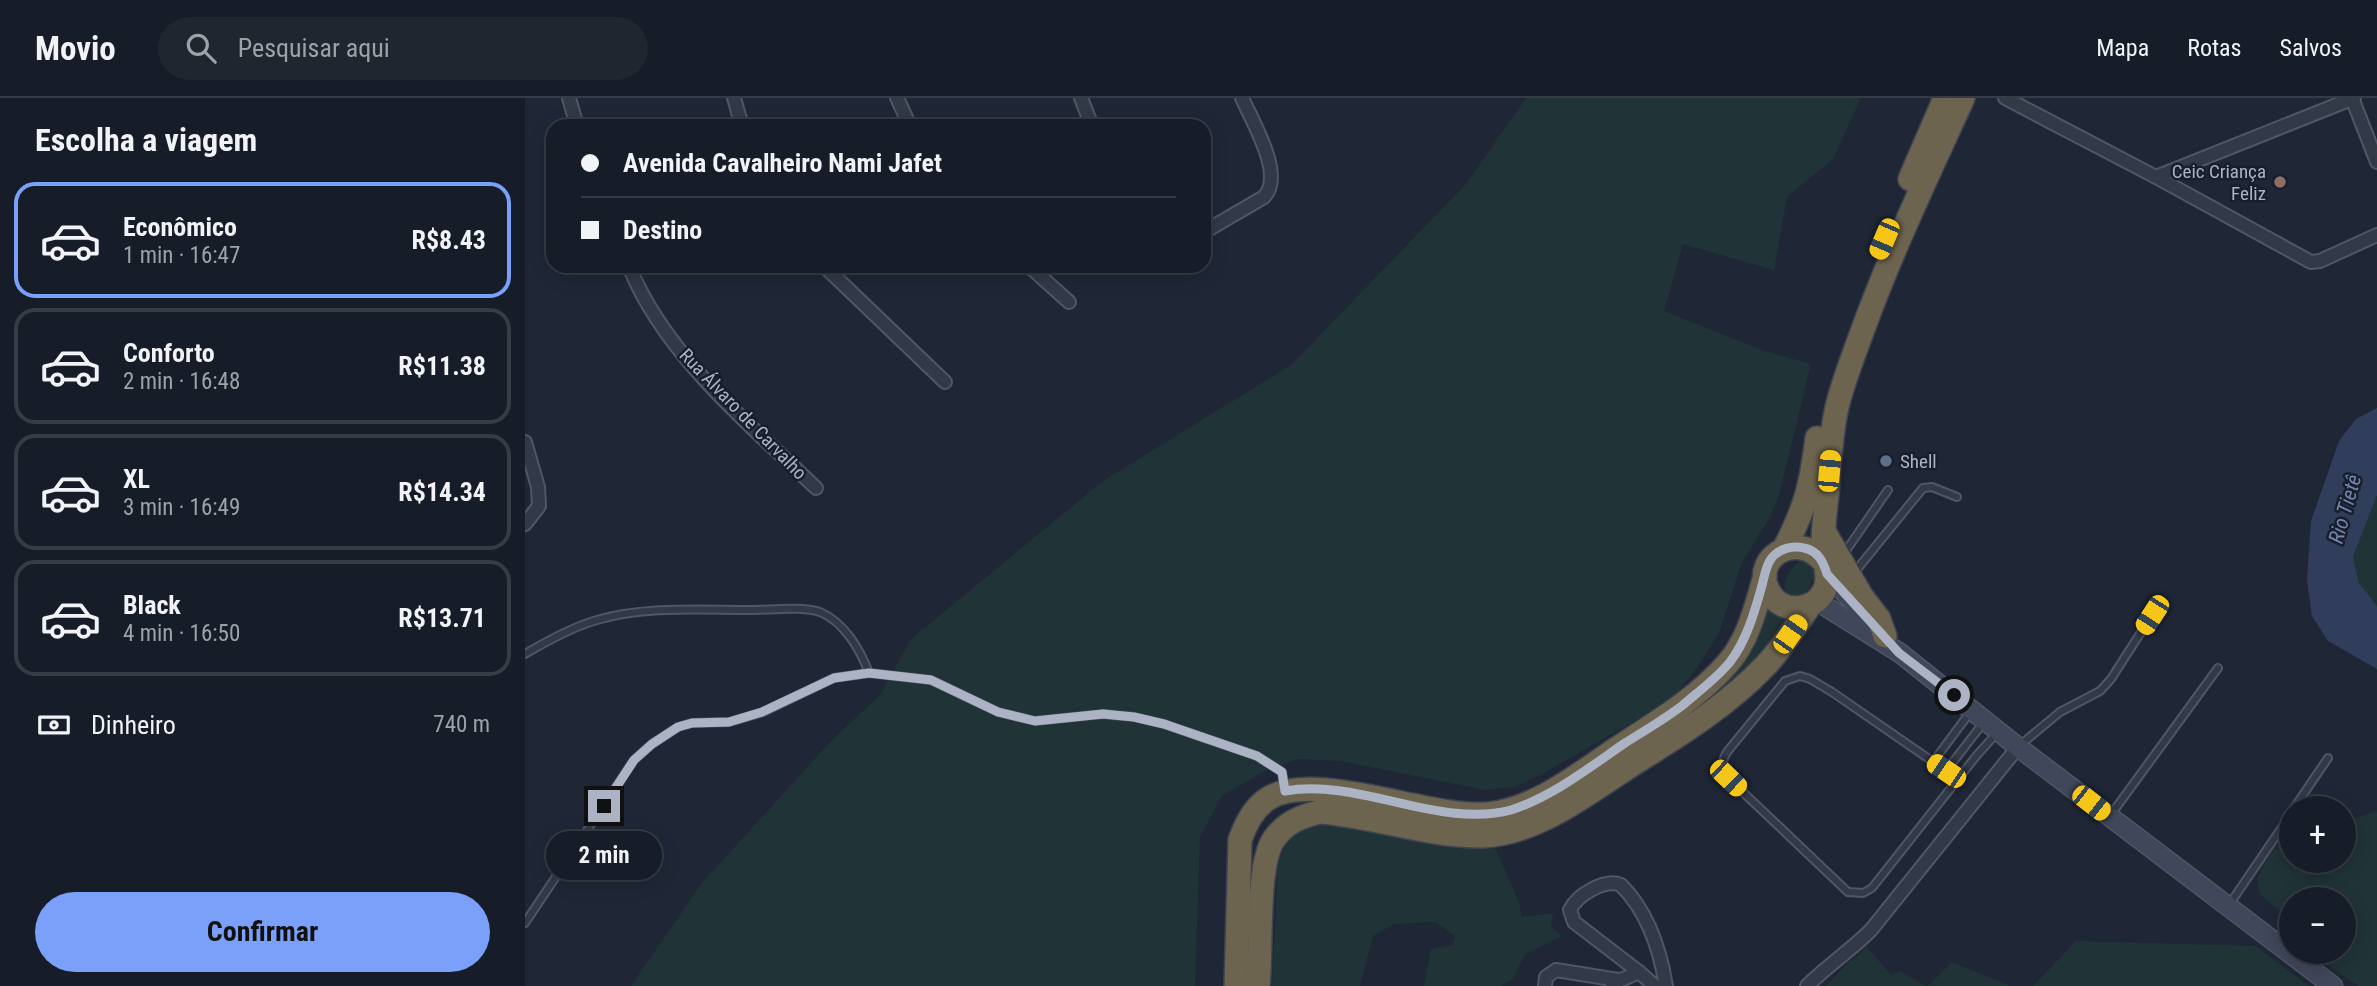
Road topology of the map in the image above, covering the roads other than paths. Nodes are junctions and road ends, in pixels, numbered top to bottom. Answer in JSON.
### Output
{"nodes":[{"id":1,"x":569,"y":98,"type":"edge"},
{"id":2,"x":734,"y":98,"type":"edge"},
{"id":3,"x":897,"y":98,"type":"edge"},
{"id":4,"x":1081,"y":98,"type":"edge"},
{"id":5,"x":1242,"y":98,"type":"edge"},
{"id":6,"x":1945,"y":98,"type":"edge"},
{"id":7,"x":1963,"y":98,"type":"edge"},
{"id":8,"x":2005,"y":98,"type":"edge"},
{"id":9,"x":2353,"y":98,"type":"edge"},
{"id":10,"x":575,"y":119,"type":"edge"},
{"id":11,"x":740,"y":119,"type":"edge"},
{"id":12,"x":907,"y":119,"type":"edge"},
{"id":13,"x":1089,"y":119,"type":"edge"},
{"id":14,"x":2377,"y":162,"type":"edge"},
{"id":15,"x":2156,"y":177,"type":"junction"},
{"id":16,"x":1211,"y":228,"type":"edge"},
{"id":17,"x":2377,"y":235,"type":"edge"},
{"id":18,"x":632,"y":273,"type":"edge"},
{"id":19,"x":831,"y":273,"type":"edge"},
{"id":20,"x":1037,"y":273,"type":"edge"},
{"id":21,"x":1069,"y":302,"type":"dead end"},
{"id":22,"x":945,"y":382,"type":"dead end"},
{"id":23,"x":525,"y":442,"type":"edge"},
{"id":24,"x":816,"y":488,"type":"dead end"},
{"id":25,"x":1888,"y":490,"type":"dead end"},
{"id":26,"x":1957,"y":497,"type":"dead end"},
{"id":27,"x":525,"y":524,"type":"edge"},
{"id":28,"x":1784,"y":549,"type":"junction"},
{"id":29,"x":1835,"y":568,"type":"junction"},
{"id":30,"x":1765,"y":576,"type":"junction"},
{"id":31,"x":1813,"y":603,"type":"junction"},
{"id":32,"x":2152,"y":615,"type":"dead end"},
{"id":33,"x":1892,"y":644,"type":"junction"},
{"id":34,"x":525,"y":654,"type":"edge"},
{"id":35,"x":2218,"y":668,"type":"dead end"},
{"id":36,"x":869,"y":673,"type":"junction"},
{"id":37,"x":1985,"y":721,"type":"junction"},
{"id":38,"x":2018,"y":747,"type":"junction"},
{"id":39,"x":2328,"y":758,"type":"dead end"},
{"id":40,"x":1933,"y":762,"type":"junction"},
{"id":41,"x":1946,"y":771,"type":"junction"},
{"id":42,"x":1958,"y":779,"type":"junction"},
{"id":43,"x":1285,"y":791,"type":"junction"},
{"id":44,"x":2302,"y":796,"type":"edge"},
{"id":45,"x":2109,"y":817,"type":"junction"},
{"id":46,"x":2279,"y":832,"type":"edge"},
{"id":47,"x":2228,"y":906,"type":"junction"},
{"id":48,"x":525,"y":923,"type":"edge"},
{"id":49,"x":1639,"y":972,"type":"junction"},
{"id":50,"x":1613,"y":983,"type":"edge"},
{"id":51,"x":1236,"y":986,"type":"edge"},
{"id":52,"x":1258,"y":986,"type":"edge"},
{"id":53,"x":1545,"y":986,"type":"edge"},
{"id":54,"x":1655,"y":986,"type":"edge"},
{"id":55,"x":1666,"y":986,"type":"edge"},
{"id":56,"x":1807,"y":986,"type":"edge"},
{"id":57,"x":2333,"y":986,"type":"edge"}],
"edges":[{"from":1,"to":10,"type":"street"},
{"from":2,"to":11,"type":"street"},
{"from":3,"to":12,"type":"street"},
{"from":4,"to":13,"type":"street"},
{"from":5,"to":16,"type":"street"},
{"from":6,"to":28,"type":"highway"},
{"from":7,"to":29,"type":"highway"},
{"from":8,"to":15,"type":"street"},
{"from":9,"to":14,"type":"street"},
{"from":9,"to":15,"type":"street"},
{"from":15,"to":17,"type":"street"},
{"from":18,"to":24,"type":"street","name":"Rua Álvaro de Carvalho"},
{"from":19,"to":22,"type":"street"},
{"from":20,"to":21,"type":"street"},
{"from":23,"to":27,"type":"street"},
{"from":25,"to":29,"type":"lane"},
{"from":26,"to":29,"type":"lane"},
{"from":28,"to":29,"type":"highway"},
{"from":28,"to":30,"type":"highway"},
{"from":29,"to":31,"type":"highway"},
{"from":29,"to":33,"type":"highway"},
{"from":30,"to":31,"type":"highway"},
{"from":30,"to":43,"type":"highway"},
{"from":31,"to":33,"type":"main road"},
{"from":31,"to":52,"type":"highway"},
{"from":32,"to":38,"type":"lane"},
{"from":33,"to":37,"type":"main road"},
{"from":34,"to":36,"type":"lane"},
{"from":35,"to":45,"type":"lane"},
{"from":36,"to":43,"type":"lane"},
{"from":36,"to":48,"type":"lane"},
{"from":37,"to":38,"type":"main road"},
{"from":37,"to":40,"type":"lane"},
{"from":37,"to":41,"type":"lane"},
{"from":37,"to":42,"type":"lane"},
{"from":38,"to":45,"type":"main road"},
{"from":38,"to":56,"type":"street"},
{"from":39,"to":44,"type":"lane"},
{"from":40,"to":41,"type":"lane"},
{"from":40,"to":42,"type":"lane"},
{"from":41,"to":42,"type":"lane"},
{"from":43,"to":51,"type":"highway"},
{"from":45,"to":47,"type":"main road"},
{"from":46,"to":47,"type":"lane"},
{"from":47,"to":57,"type":"main road"},
{"from":49,"to":50,"type":"street"},
{"from":49,"to":54,"type":"street"},
{"from":49,"to":55,"type":"street"},
{"from":50,"to":53,"type":"street"}]}
